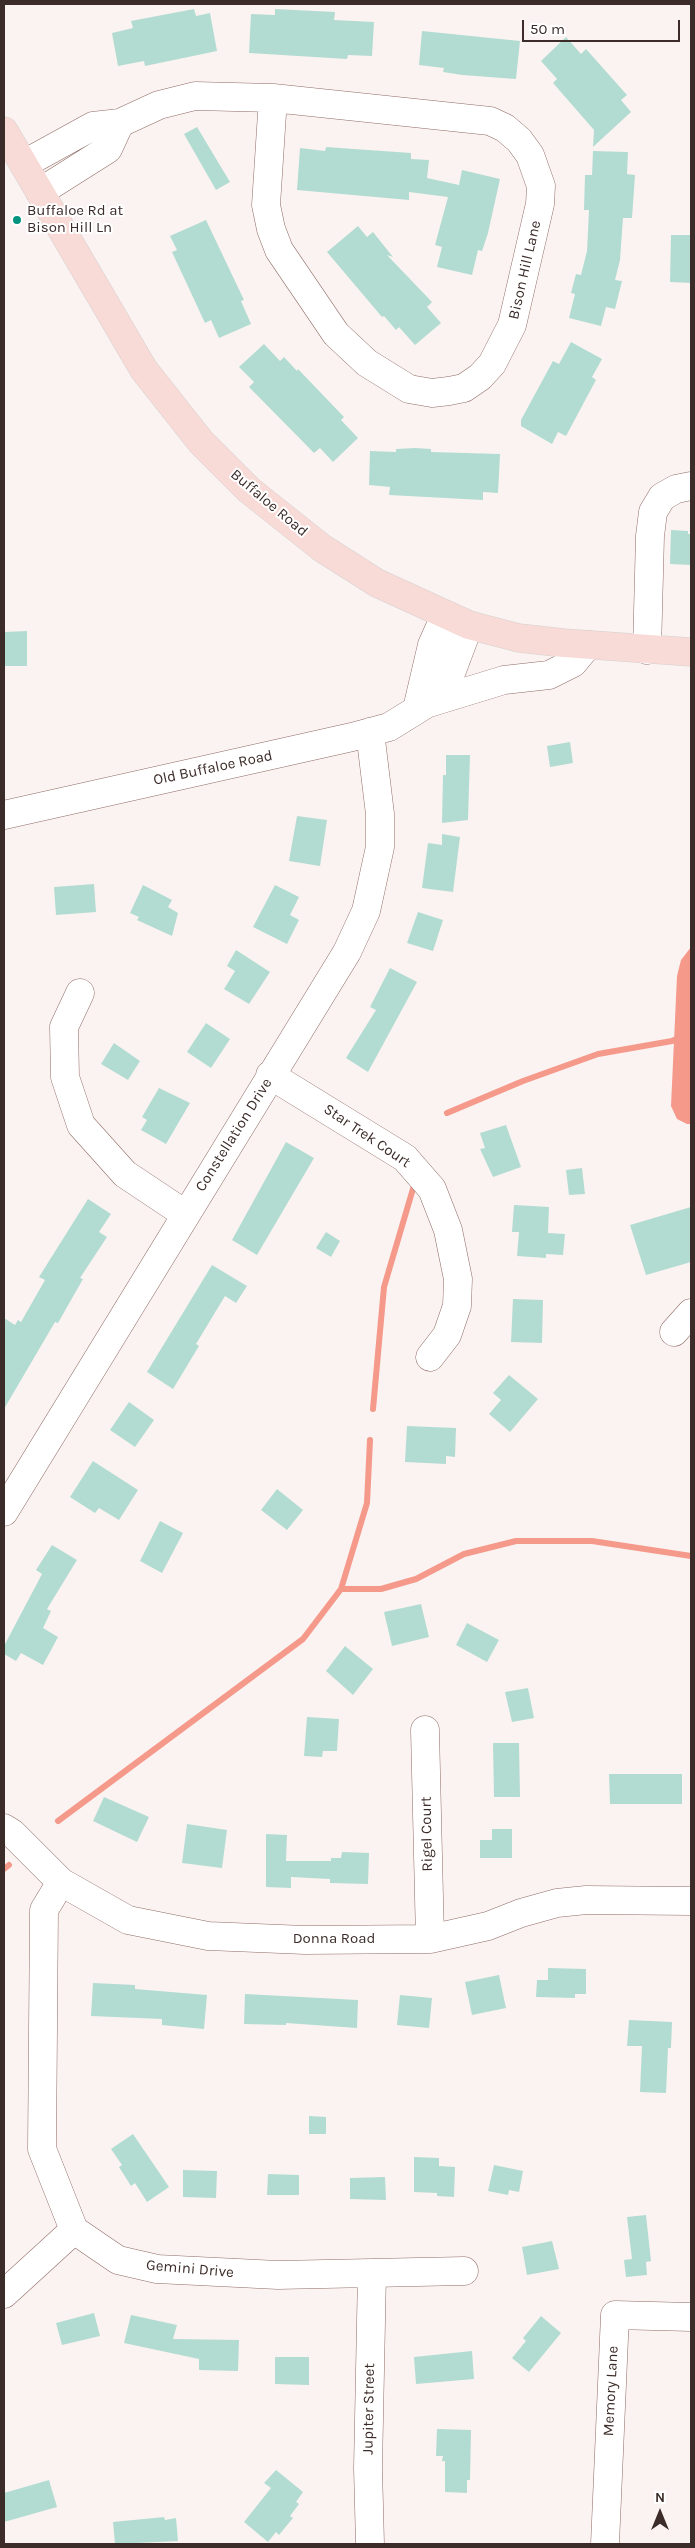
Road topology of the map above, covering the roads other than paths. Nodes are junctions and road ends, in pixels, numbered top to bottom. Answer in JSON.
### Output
{"nodes":[{"id":1,"x":273,"y":98,"type":"junction"},
{"id":2,"x":120,"y":123,"type":"junction"},
{"id":3,"x":4,"y":131,"type":"edge"},
{"id":4,"x":24,"y":164,"type":"junction"},
{"id":5,"x":40,"y":192,"type":"junction"},
{"id":6,"x":691,"y":486,"type":"edge"},
{"id":7,"x":457,"y":620,"type":"junction"},
{"id":8,"x":588,"y":645,"type":"junction"},
{"id":9,"x":647,"y":650,"type":"junction"},
{"id":10,"x":691,"y":652,"type":"edge"},
{"id":11,"x":422,"y":706,"type":"junction"},
{"id":12,"x":370,"y":732,"type":"junction"},
{"id":13,"x":4,"y":815,"type":"edge"},
{"id":14,"x":80,"y":993,"type":"dead end"},
{"id":15,"x":270,"y":1075,"type":"junction"},
{"id":16,"x":185,"y":1214,"type":"junction"},
{"id":17,"x":430,"y":1357,"type":"dead end"},
{"id":18,"x":4,"y":1512,"type":"edge"},
{"id":19,"x":425,"y":1730,"type":"dead end"},
{"id":20,"x":4,"y":1828,"type":"edge"},
{"id":21,"x":61,"y":1882,"type":"junction"},
{"id":22,"x":691,"y":1901,"type":"edge"},
{"id":23,"x":430,"y":1939,"type":"junction"},
{"id":24,"x":74,"y":2230,"type":"junction"},
{"id":25,"x":464,"y":2271,"type":"dead end"},
{"id":26,"x":372,"y":2274,"type":"junction"},
{"id":27,"x":4,"y":2294,"type":"edge"},
{"id":28,"x":691,"y":2317,"type":"edge"},
{"id":29,"x":370,"y":2544,"type":"edge"},
{"id":30,"x":604,"y":2544,"type":"edge"}],
"edges":[{"from":1,"to":1,"type":"street","name":"Bison Hill Lane"},
{"from":1,"to":2,"type":"street","name":"Bison Hill Lane"},
{"from":2,"to":4,"type":"street","name":"Bison Hill Lane"},
{"from":2,"to":5,"type":"street"},
{"from":3,"to":4,"type":"main road","name":"Buffaloe Road"},
{"from":4,"to":5,"type":"main road","name":"Buffaloe Road"},
{"from":5,"to":7,"type":"main road","name":"Buffaloe Road"},
{"from":6,"to":9,"type":"street"},
{"from":7,"to":8,"type":"main road","name":"Buffaloe Road"},
{"from":7,"to":11,"type":"street"},
{"from":8,"to":9,"type":"main road","name":"Buffaloe Road"},
{"from":8,"to":11,"type":"street","name":"Old Buffaloe Road"},
{"from":9,"to":10,"type":"main road","name":"Buffaloe Road"},
{"from":11,"to":12,"type":"street","name":"Old Buffaloe Road"},
{"from":12,"to":13,"type":"street","name":"Old Buffaloe Road"},
{"from":12,"to":15,"type":"street","name":"Constellation Drive"},
{"from":14,"to":16,"type":"street"},
{"from":15,"to":16,"type":"street","name":"Constellation Drive"},
{"from":15,"to":17,"type":"street","name":"Star Trek Court"},
{"from":16,"to":18,"type":"street","name":"Constellation Drive"},
{"from":19,"to":23,"type":"street","name":"Rigel Court"},
{"from":20,"to":21,"type":"street","name":"Donna Road"},
{"from":21,"to":23,"type":"street","name":"Donna Road"},
{"from":21,"to":24,"type":"street"},
{"from":22,"to":23,"type":"street","name":"Donna Road"},
{"from":24,"to":26,"type":"street","name":"Gemini Drive"},
{"from":24,"to":27,"type":"street"},
{"from":25,"to":26,"type":"street","name":"Gemini Drive"},
{"from":26,"to":29,"type":"street","name":"Jupiter Street"},
{"from":28,"to":30,"type":"street","name":"Memory Lane"}]}
